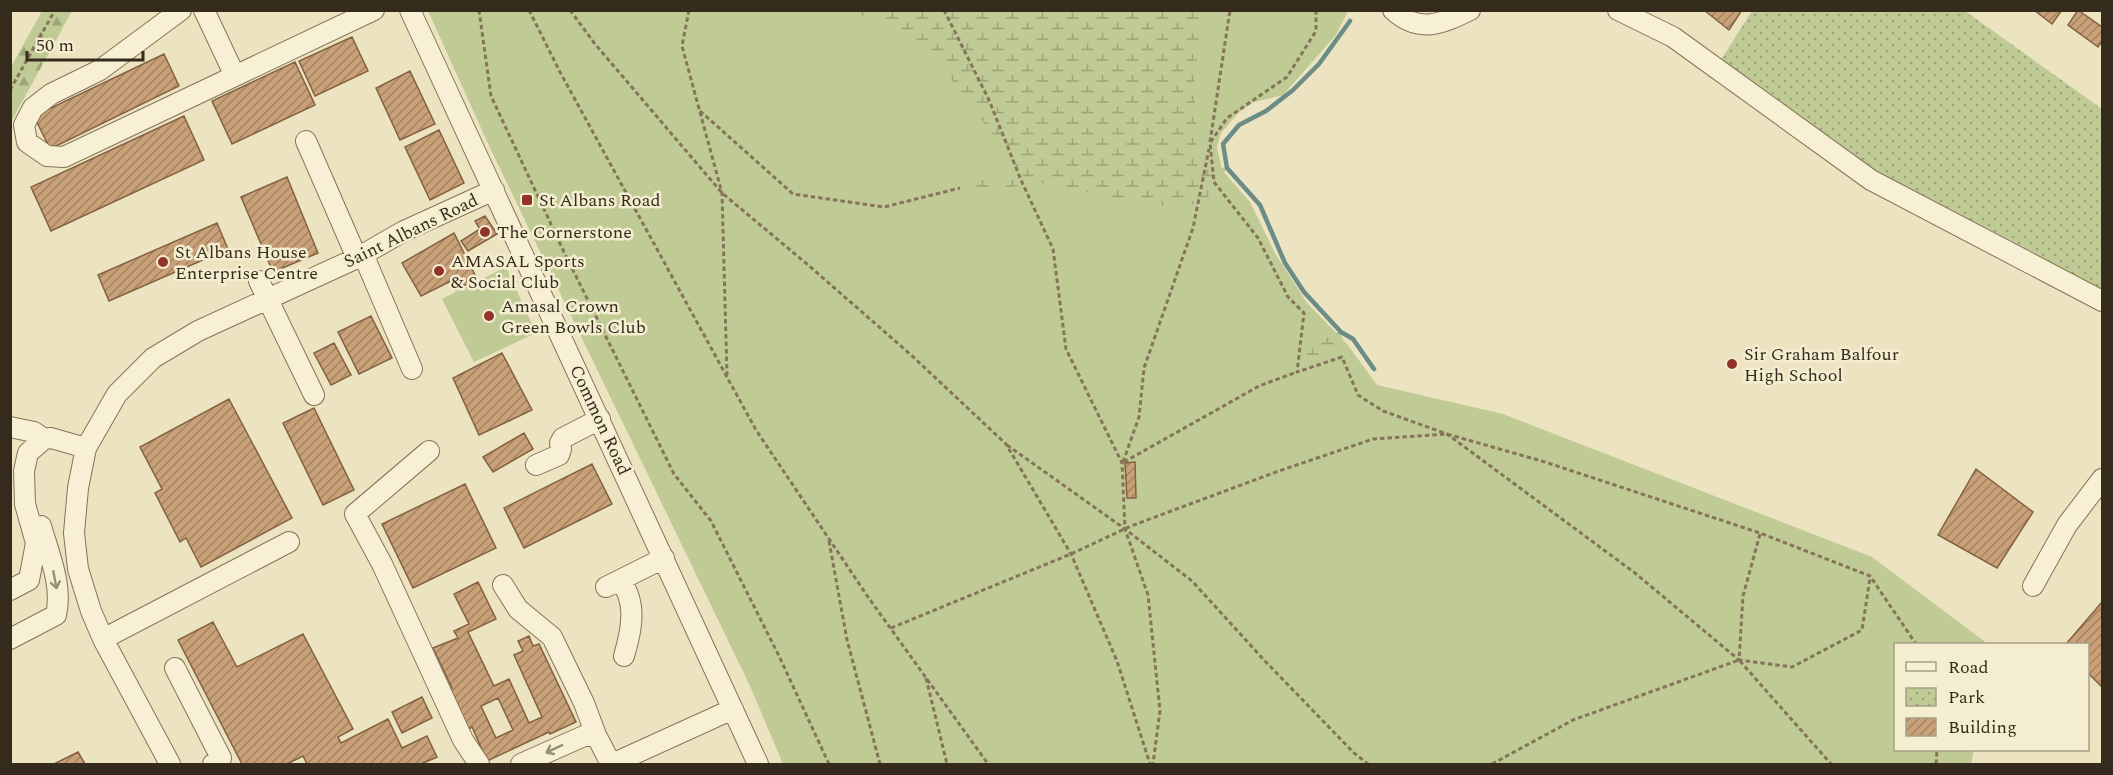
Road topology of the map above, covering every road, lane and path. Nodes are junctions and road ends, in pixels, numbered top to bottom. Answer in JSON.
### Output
{"nodes":[{"id":1,"x":55,"y":10,"type":"edge"},
{"id":2,"x":181,"y":10,"type":"edge"},
{"id":3,"x":204,"y":10,"type":"edge"},
{"id":4,"x":374,"y":10,"type":"edge"},
{"id":5,"x":410,"y":10,"type":"edge"},
{"id":6,"x":479,"y":10,"type":"edge"},
{"id":7,"x":529,"y":10,"type":"edge"},
{"id":8,"x":570,"y":10,"type":"edge"},
{"id":9,"x":689,"y":10,"type":"edge"},
{"id":10,"x":944,"y":10,"type":"edge"},
{"id":11,"x":1230,"y":10,"type":"edge"},
{"id":12,"x":1316,"y":10,"type":"edge"},
{"id":13,"x":1394,"y":10,"type":"edge"},
{"id":14,"x":1470,"y":10,"type":"edge"},
{"id":15,"x":1618,"y":10,"type":"edge"},
{"id":16,"x":236,"y":76,"type":"junction"},
{"id":17,"x":10,"y":90,"type":"edge"},
{"id":18,"x":700,"y":111,"type":"junction"},
{"id":19,"x":306,"y":141,"type":"dead end"},
{"id":20,"x":1210,"y":143,"type":"junction"},
{"id":21,"x":960,"y":188,"type":"dead end"},
{"id":22,"x":494,"y":190,"type":"junction"},
{"id":23,"x":722,"y":193,"type":"junction"},
{"id":24,"x":360,"y":256,"type":"junction"},
{"id":25,"x":263,"y":289,"type":"junction"},
{"id":26,"x":2103,"y":301,"type":"edge"},
{"id":27,"x":412,"y":369,"type":"dead end"},
{"id":28,"x":1297,"y":372,"type":"junction"},
{"id":29,"x":727,"y":377,"type":"junction"},
{"id":30,"x":314,"y":394,"type":"dead end"},
{"id":31,"x":600,"y":419,"type":"junction"},
{"id":32,"x":10,"y":427,"type":"edge"},
{"id":33,"x":1447,"y":434,"type":"junction"},
{"id":34,"x":44,"y":439,"type":"junction"},
{"id":35,"x":1006,"y":444,"type":"junction"},
{"id":36,"x":86,"y":448,"type":"junction"},
{"id":37,"x":429,"y":451,"type":"dead end"},
{"id":38,"x":1122,"y":463,"type":"junction"},
{"id":39,"x":536,"y":465,"type":"dead end"},
{"id":40,"x":2103,"y":479,"type":"edge"},
{"id":41,"x":24,"y":485,"type":"junction"},
{"id":42,"x":1125,"y":529,"type":"junction"},
{"id":43,"x":1760,"y":533,"type":"junction"},
{"id":44,"x":829,"y":538,"type":"junction"},
{"id":45,"x":289,"y":542,"type":"dead end"},
{"id":46,"x":1071,"y":554,"type":"junction"},
{"id":47,"x":664,"y":558,"type":"junction"},
{"id":48,"x":1870,"y":576,"type":"junction"},
{"id":49,"x":503,"y":585,"type":"dead end"},
{"id":50,"x":2033,"y":586,"type":"dead end"},
{"id":51,"x":10,"y":590,"type":"edge"},
{"id":52,"x":891,"y":628,"type":"junction"},
{"id":53,"x":10,"y":639,"type":"edge"},
{"id":54,"x":103,"y":639,"type":"junction"},
{"id":55,"x":1915,"y":643,"type":"edge"},
{"id":56,"x":624,"y":656,"type":"dead end"},
{"id":57,"x":1739,"y":660,"type":"junction"},
{"id":58,"x":175,"y":668,"type":"dead end"},
{"id":59,"x":926,"y":676,"type":"junction"},
{"id":60,"x":733,"y":709,"type":"junction"},
{"id":61,"x":596,"y":735,"type":"junction"},
{"id":62,"x":167,"y":764,"type":"edge"},
{"id":63,"x":213,"y":765,"type":"edge"},
{"id":64,"x":479,"y":765,"type":"edge"},
{"id":65,"x":521,"y":765,"type":"edge"},
{"id":66,"x":612,"y":765,"type":"edge"},
{"id":67,"x":758,"y":765,"type":"edge"},
{"id":68,"x":829,"y":765,"type":"edge"},
{"id":69,"x":880,"y":765,"type":"edge"},
{"id":70,"x":947,"y":765,"type":"edge"},
{"id":71,"x":988,"y":765,"type":"edge"},
{"id":72,"x":1151,"y":765,"type":"edge"},
{"id":73,"x":1368,"y":765,"type":"edge"},
{"id":74,"x":1492,"y":765,"type":"edge"},
{"id":75,"x":1831,"y":765,"type":"edge"}],
"edges":[{"from":1,"to":17,"type":"path"},
{"from":2,"to":16,"type":"street"},
{"from":3,"to":16,"type":"street"},
{"from":4,"to":16,"type":"street"},
{"from":5,"to":22,"type":"street","name":"Common Road"},
{"from":6,"to":68,"type":"path"},
{"from":7,"to":29,"type":"path"},
{"from":8,"to":23,"type":"path"},
{"from":9,"to":18,"type":"path"},
{"from":10,"to":38,"type":"path"},
{"from":11,"to":20,"type":"path"},
{"from":12,"to":20,"type":"path"},
{"from":13,"to":14,"type":"street"},
{"from":15,"to":26,"type":"street"},
{"from":18,"to":21,"type":"path"},
{"from":18,"to":23,"type":"path"},
{"from":19,"to":24,"type":"street"},
{"from":20,"to":28,"type":"path"},
{"from":20,"to":38,"type":"path"},
{"from":22,"to":24,"type":"street","name":"Saint Albans Road"},
{"from":22,"to":31,"type":"street","name":"Common Road"},
{"from":23,"to":29,"type":"path"},
{"from":23,"to":35,"type":"path"},
{"from":24,"to":25,"type":"street","name":"Saint Albans Road"},
{"from":24,"to":27,"type":"street"},
{"from":25,"to":30,"type":"street"},
{"from":25,"to":36,"type":"street","name":"Saint Albans Road"},
{"from":28,"to":33,"type":"path"},
{"from":28,"to":38,"type":"path"},
{"from":29,"to":44,"type":"path"},
{"from":31,"to":39,"type":"street"},
{"from":31,"to":47,"type":"street","name":"Common Road"},
{"from":32,"to":34,"type":"street"},
{"from":33,"to":42,"type":"path"},
{"from":33,"to":43,"type":"path"},
{"from":33,"to":57,"type":"path"},
{"from":34,"to":36,"type":"street"},
{"from":34,"to":41,"type":"street"},
{"from":35,"to":42,"type":"path"},
{"from":35,"to":46,"type":"path"},
{"from":36,"to":54,"type":"street","name":"Saint Albans Road"},
{"from":37,"to":64,"type":"street"},
{"from":38,"to":42,"type":"path"},
{"from":40,"to":50,"type":"street"},
{"from":41,"to":51,"type":"street"},
{"from":41,"to":53,"type":"street","one_way":true},
{"from":42,"to":46,"type":"path"},
{"from":42,"to":72,"type":"path"},
{"from":42,"to":73,"type":"path"},
{"from":43,"to":48,"type":"path"},
{"from":43,"to":57,"type":"path"},
{"from":44,"to":52,"type":"path"},
{"from":44,"to":69,"type":"path"},
{"from":45,"to":54,"type":"street"},
{"from":46,"to":52,"type":"path"},
{"from":46,"to":72,"type":"path"},
{"from":47,"to":56,"type":"street"},
{"from":47,"to":60,"type":"street","name":"Common Road"},
{"from":48,"to":55,"type":"path"},
{"from":48,"to":57,"type":"path"},
{"from":49,"to":61,"type":"street"},
{"from":52,"to":59,"type":"path"},
{"from":54,"to":62,"type":"street","name":"Saint Albans Road"},
{"from":57,"to":74,"type":"path"},
{"from":57,"to":75,"type":"path"},
{"from":58,"to":63,"type":"street"},
{"from":59,"to":70,"type":"path"},
{"from":59,"to":71,"type":"path"},
{"from":60,"to":66,"type":"street"},
{"from":60,"to":67,"type":"street","name":"Common Road"},
{"from":61,"to":65,"type":"street","one_way":true},
{"from":61,"to":66,"type":"street"}]}
